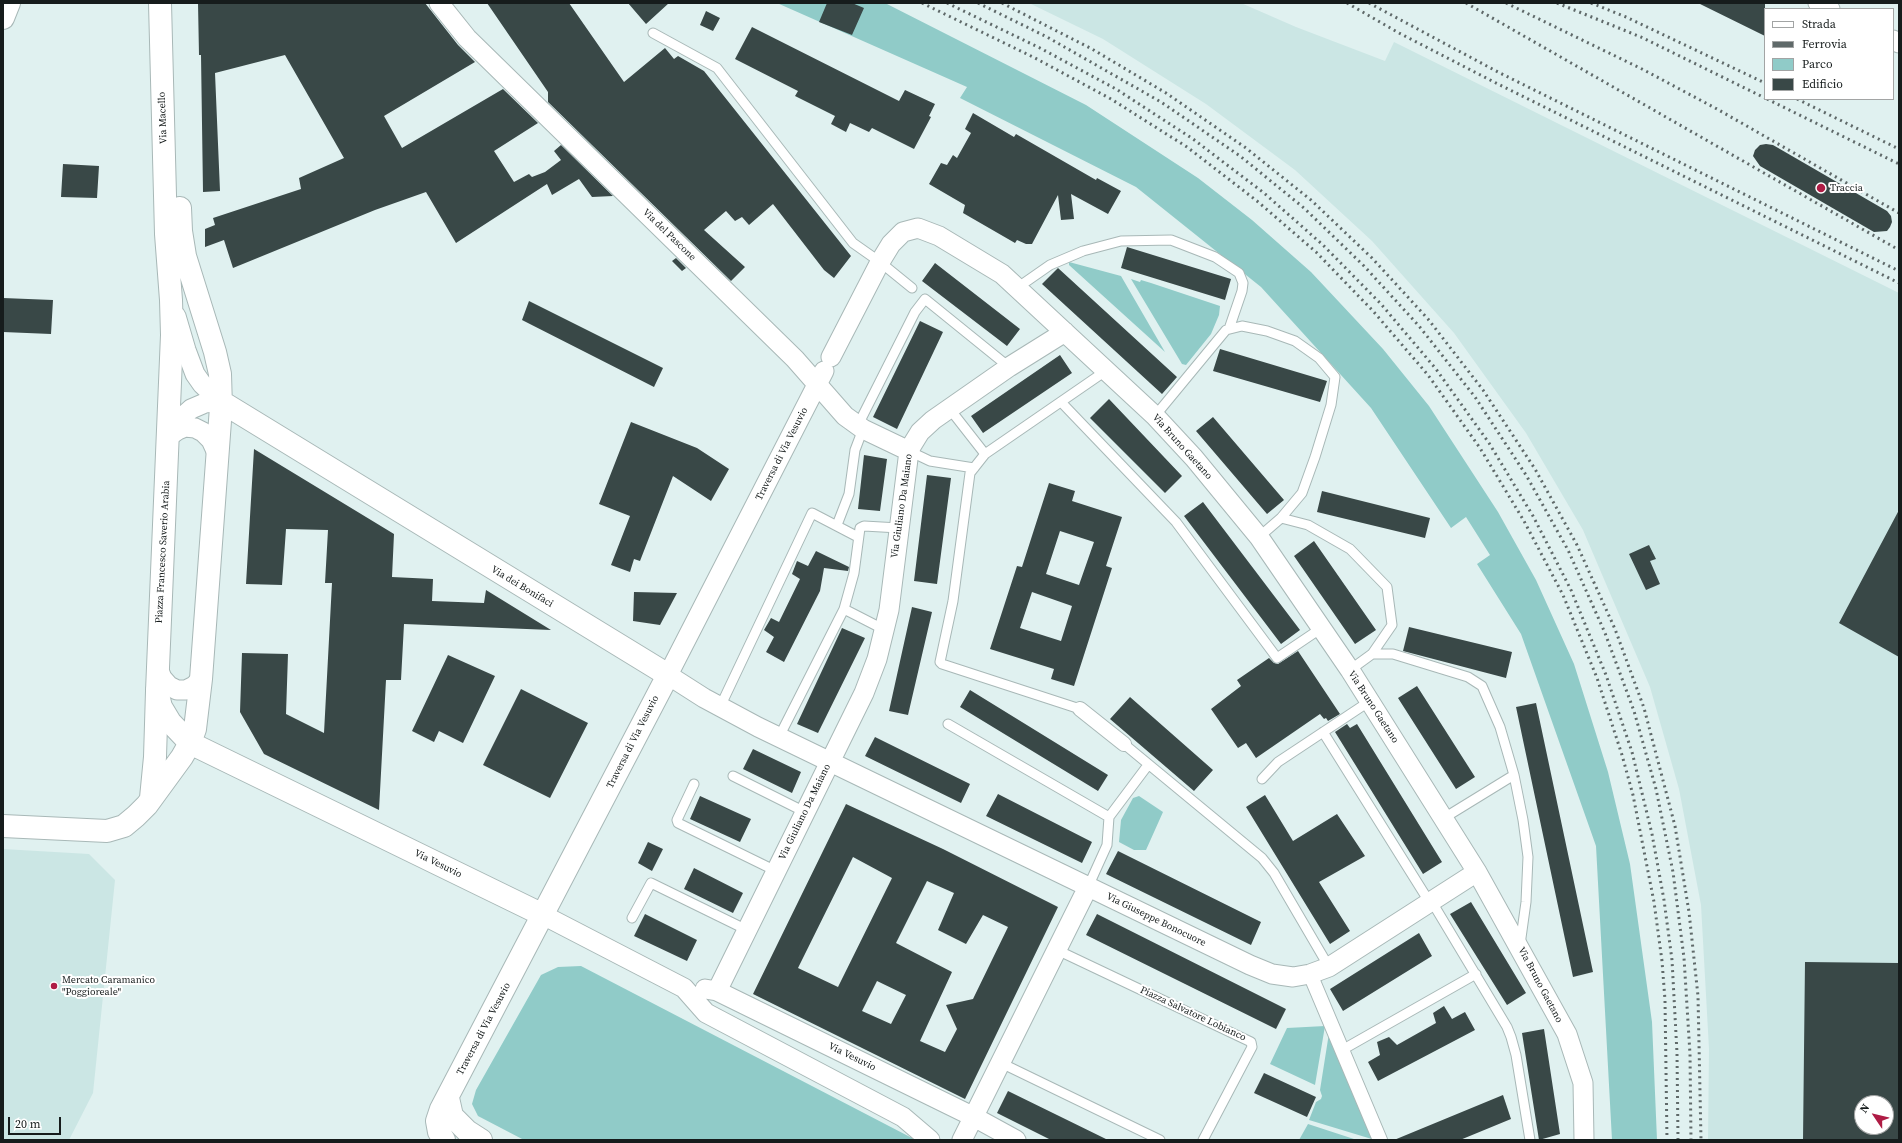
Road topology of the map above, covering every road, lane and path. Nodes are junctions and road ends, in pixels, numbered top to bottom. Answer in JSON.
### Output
{"nodes":[{"id":1,"x":9,"y":3,"type":"edge"},
{"id":2,"x":160,"y":3,"type":"edge"},
{"id":3,"x":172,"y":3,"type":"edge"},
{"id":4,"x":440,"y":3,"type":"edge"},
{"id":5,"x":1818,"y":3,"type":"edge"},
{"id":6,"x":1828,"y":8,"type":"edge"},
{"id":7,"x":3,"y":18,"type":"edge"},
{"id":8,"x":653,"y":33,"type":"dead end"},
{"id":9,"x":174,"y":232,"type":"junction"},
{"id":10,"x":880,"y":262,"type":"junction"},
{"id":11,"x":912,"y":288,"type":"dead end"},
{"id":12,"x":1017,"y":288,"type":"junction"},
{"id":13,"x":171,"y":300,"type":"junction"},
{"id":14,"x":1229,"y":329,"type":"junction"},
{"id":15,"x":1064,"y":332,"type":"junction"},
{"id":16,"x":1009,"y":367,"type":"junction"},
{"id":17,"x":1107,"y":370,"type":"junction"},
{"id":18,"x":824,"y":371,"type":"junction"},
{"id":19,"x":220,"y":401,"type":"junction"},
{"id":20,"x":1061,"y":402,"type":"junction"},
{"id":21,"x":949,"y":408,"type":"junction"},
{"id":22,"x":1155,"y":416,"type":"junction"},
{"id":23,"x":860,"y":427,"type":"junction"},
{"id":24,"x":168,"y":437,"type":"junction"},
{"id":25,"x":909,"y":451,"type":"junction"},
{"id":26,"x":217,"y":453,"type":"junction"},
{"id":27,"x":985,"y":454,"type":"junction"},
{"id":28,"x":974,"y":468,"type":"junction"},
{"id":29,"x":1281,"y":518,"type":"junction"},
{"id":30,"x":837,"y":525,"type":"junction"},
{"id":31,"x":899,"y":528,"type":"junction"},
{"id":32,"x":858,"y":537,"type":"junction"},
{"id":33,"x":1259,"y":537,"type":"junction"},
{"id":34,"x":844,"y":609,"type":"junction"},
{"id":35,"x":1320,"y":629,"type":"junction"},
{"id":36,"x":885,"y":630,"type":"junction"},
{"id":37,"x":1372,"y":654,"type":"junction"},
{"id":38,"x":158,"y":668,"type":"junction"},
{"id":39,"x":1350,"y":670,"type":"junction"},
{"id":40,"x":668,"y":675,"type":"junction"},
{"id":41,"x":201,"y":679,"type":"junction"},
{"id":42,"x":158,"y":691,"type":"junction"},
{"id":43,"x":1370,"y":701,"type":"junction"},
{"id":44,"x":720,"y":707,"type":"junction"},
{"id":45,"x":1080,"y":709,"type":"joint"},
{"id":46,"x":948,"y":724,"type":"dead end"},
{"id":47,"x":1323,"y":732,"type":"junction"},
{"id":48,"x":779,"y":737,"type":"junction"},
{"id":49,"x":190,"y":742,"type":"junction"},
{"id":50,"x":1124,"y":744,"type":"joint"},
{"id":51,"x":830,"y":762,"type":"junction"},
{"id":52,"x":1148,"y":764,"type":"junction"},
{"id":53,"x":1514,"y":775,"type":"junction"},
{"id":54,"x":733,"y":776,"type":"dead end"},
{"id":55,"x":1262,"y":779,"type":"dead end"},
{"id":56,"x":694,"y":784,"type":"dead end"},
{"id":57,"x":151,"y":800,"type":"junction"},
{"id":58,"x":805,"y":812,"type":"junction"},
{"id":59,"x":1109,"y":817,"type":"junction"},
{"id":60,"x":1444,"y":818,"type":"junction"},
{"id":61,"x":3,"y":826,"type":"edge"},
{"id":62,"x":776,"y":871,"type":"junction"},
{"id":63,"x":1477,"y":872,"type":"junction"},
{"id":64,"x":1088,"y":887,"type":"junction"},
{"id":65,"x":1431,"y":902,"type":"junction"},
{"id":66,"x":543,"y":915,"type":"junction"},
{"id":67,"x":632,"y":918,"type":"dead end"},
{"id":68,"x":747,"y":930,"type":"junction"},
{"id":69,"x":1520,"y":946,"type":"junction"},
{"id":70,"x":1057,"y":950,"type":"junction"},
{"id":71,"x":1329,"y":967,"type":"junction"},
{"id":72,"x":1310,"y":974,"type":"junction"},
{"id":73,"x":1476,"y":974,"type":"junction"},
{"id":74,"x":684,"y":988,"type":"junction"},
{"id":75,"x":717,"y":991,"type":"junction"},
{"id":76,"x":1342,"y":1050,"type":"junction"},
{"id":77,"x":1001,"y":1063,"type":"junction"},
{"id":78,"x":448,"y":1098,"type":"junction"},
{"id":79,"x":974,"y":1117,"type":"junction"},
{"id":80,"x":444,"y":1140,"type":"edge"},
{"id":81,"x":481,"y":1140,"type":"edge"},
{"id":82,"x":930,"y":1140,"type":"edge"},
{"id":83,"x":962,"y":1140,"type":"edge"},
{"id":84,"x":1016,"y":1140,"type":"edge"},
{"id":85,"x":1160,"y":1140,"type":"edge"},
{"id":86,"x":1203,"y":1140,"type":"edge"},
{"id":87,"x":1380,"y":1140,"type":"edge"},
{"id":88,"x":1530,"y":1140,"type":"edge"},
{"id":89,"x":1584,"y":1140,"type":"edge"}],
"edges":[{"from":1,"to":7,"type":"main road"},
{"from":2,"to":9,"type":"main road","name":"Via Macello"},
{"from":3,"to":9,"type":"main road","name":"Via Macello"},
{"from":4,"to":18,"type":"street","name":"Via del Pascone"},
{"from":5,"to":6,"type":"street"},
{"from":8,"to":10,"type":"lane"},
{"from":9,"to":13,"type":"main road","name":"Piazza Francesco Saverio Arabia"},
{"from":9,"to":19,"type":"main road"},
{"from":10,"to":11,"type":"lane"},
{"from":10,"to":12,"type":"street"},
{"from":10,"to":18,"type":"street"},
{"from":12,"to":14,"type":"lane"},
{"from":12,"to":15,"type":"street"},
{"from":13,"to":19,"type":"street","name":"Piazza Francesco Saverio Arabia"},
{"from":13,"to":24,"type":"main road","name":"Piazza Francesco Saverio Arabia"},
{"from":14,"to":22,"type":"lane"},
{"from":14,"to":29,"type":"lane"},
{"from":15,"to":16,"type":"street","name":"Via Giuliano Da Maiano"},
{"from":15,"to":17,"type":"street","name":"Via Bruno Gaetano"},
{"from":16,"to":21,"type":"street","name":"Via Giuliano Da Maiano"},
{"from":16,"to":23,"type":"lane"},
{"from":17,"to":20,"type":"lane"},
{"from":17,"to":22,"type":"street","name":"Via Bruno Gaetano"},
{"from":18,"to":23,"type":"street","name":"Via del Pascone"},
{"from":18,"to":40,"type":"street","name":"Traversa di Via Vesuvio"},
{"from":19,"to":24,"type":"street"},
{"from":19,"to":26,"type":"main road"},
{"from":19,"to":40,"type":"main road","name":"Via dei Bonifaci"},
{"from":20,"to":27,"type":"lane"},
{"from":20,"to":35,"type":"lane"},
{"from":21,"to":25,"type":"street","name":"Via Giuliano Da Maiano"},
{"from":21,"to":27,"type":"lane"},
{"from":22,"to":33,"type":"street","name":"Via Bruno Gaetano"},
{"from":23,"to":25,"type":"street","name":"Via del Pascone"},
{"from":23,"to":30,"type":"lane"},
{"from":24,"to":26,"type":"street"},
{"from":24,"to":38,"type":"main road","name":"Piazza Francesco Saverio Arabia"},
{"from":25,"to":28,"type":"lane"},
{"from":25,"to":31,"type":"street","name":"Via Giuliano Da Maiano"},
{"from":26,"to":41,"type":"main road"},
{"from":27,"to":28,"type":"lane"},
{"from":28,"to":45,"type":"lane"},
{"from":29,"to":33,"type":"lane"},
{"from":29,"to":37,"type":"lane"},
{"from":30,"to":32,"type":"lane"},
{"from":30,"to":44,"type":"lane"},
{"from":31,"to":32,"type":"lane"},
{"from":31,"to":36,"type":"street","name":"Via Giuliano Da Maiano"},
{"from":32,"to":34,"type":"lane"},
{"from":33,"to":35,"type":"street","name":"Via Bruno Gaetano"},
{"from":34,"to":36,"type":"lane"},
{"from":34,"to":48,"type":"lane"},
{"from":35,"to":39,"type":"street","name":"Via Bruno Gaetano"},
{"from":36,"to":51,"type":"street","name":"Via Giuliano Da Maiano"},
{"from":37,"to":39,"type":"lane"},
{"from":37,"to":53,"type":"lane"},
{"from":38,"to":41,"type":"street"},
{"from":38,"to":42,"type":"main road","name":"Piazza Francesco Saverio Arabia"},
{"from":39,"to":43,"type":"street","name":"Via Bruno Gaetano"},
{"from":40,"to":44,"type":"street","name":"Via dei Bonifaci"},
{"from":40,"to":66,"type":"main road","name":"Traversa di Via Vesuvio"},
{"from":41,"to":49,"type":"main road"},
{"from":42,"to":49,"type":"main road","name":"Via Vesuvio"},
{"from":42,"to":57,"type":"main road","name":"Piazza Francesco Saverio Arabia"},
{"from":43,"to":47,"type":"lane"},
{"from":43,"to":60,"type":"street","name":"Via Bruno Gaetano"},
{"from":44,"to":48,"type":"street","name":"Via dei Bonifaci"},
{"from":45,"to":50,"type":"street"},
{"from":46,"to":59,"type":"lane"},
{"from":47,"to":55,"type":"lane"},
{"from":47,"to":65,"type":"lane"},
{"from":48,"to":51,"type":"street","name":"Via dei Bonifaci"},
{"from":49,"to":57,"type":"main road"},
{"from":49,"to":66,"type":"main road","name":"Via Vesuvio"},
{"from":50,"to":52,"type":"lane"},
{"from":51,"to":58,"type":"street","name":"Via Giuliano Da Maiano"},
{"from":51,"to":64,"type":"street","name":"Via Giuseppe Bonocuore"},
{"from":52,"to":59,"type":"lane"},
{"from":52,"to":71,"type":"lane"},
{"from":53,"to":60,"type":"lane"},
{"from":53,"to":69,"type":"lane"},
{"from":54,"to":58,"type":"lane"},
{"from":56,"to":62,"type":"lane"},
{"from":57,"to":61,"type":"main road"},
{"from":58,"to":62,"type":"street","name":"Via Giuliano Da Maiano"},
{"from":59,"to":64,"type":"lane"},
{"from":60,"to":63,"type":"street","name":"Via Bruno Gaetano"},
{"from":62,"to":68,"type":"street","name":"Via Giuliano Da Maiano"},
{"from":63,"to":65,"type":"street","name":"Via Giuseppe Bonocuore"},
{"from":63,"to":69,"type":"street","name":"Via Bruno Gaetano"},
{"from":64,"to":70,"type":"street"},
{"from":64,"to":72,"type":"street","name":"Via Giuseppe Bonocuore"},
{"from":65,"to":71,"type":"street","name":"Via Giuseppe Bonocuore"},
{"from":65,"to":73,"type":"lane"},
{"from":66,"to":74,"type":"street","name":"Via Vesuvio"},
{"from":66,"to":78,"type":"main road","name":"Traversa di Via Vesuvio"},
{"from":67,"to":68,"type":"lane"},
{"from":68,"to":75,"type":"street","name":"Via Giuliano Da Maiano"},
{"from":69,"to":89,"type":"street","name":"Via Bruno Gaetano"},
{"from":70,"to":77,"type":"street"},
{"from":70,"to":86,"type":"lane","name":"Piazza Salvatore Lobianco"},
{"from":71,"to":72,"type":"street","name":"Via Giuseppe Bonocuore"},
{"from":72,"to":76,"type":"street"},
{"from":73,"to":76,"type":"lane"},
{"from":73,"to":88,"type":"lane"},
{"from":74,"to":75,"type":"street","name":"Via Vesuvio"},
{"from":74,"to":82,"type":"street","name":"Via Vesuvio"},
{"from":75,"to":79,"type":"street","name":"Via Vesuvio"},
{"from":76,"to":87,"type":"street"},
{"from":77,"to":79,"type":"street"},
{"from":77,"to":85,"type":"lane"},
{"from":78,"to":80,"type":"main road","name":"Traversa di Via Vesuvio"},
{"from":78,"to":81,"type":"main road"},
{"from":79,"to":83,"type":"street"},
{"from":79,"to":84,"type":"street","name":"Via Vesuvio"}]}
